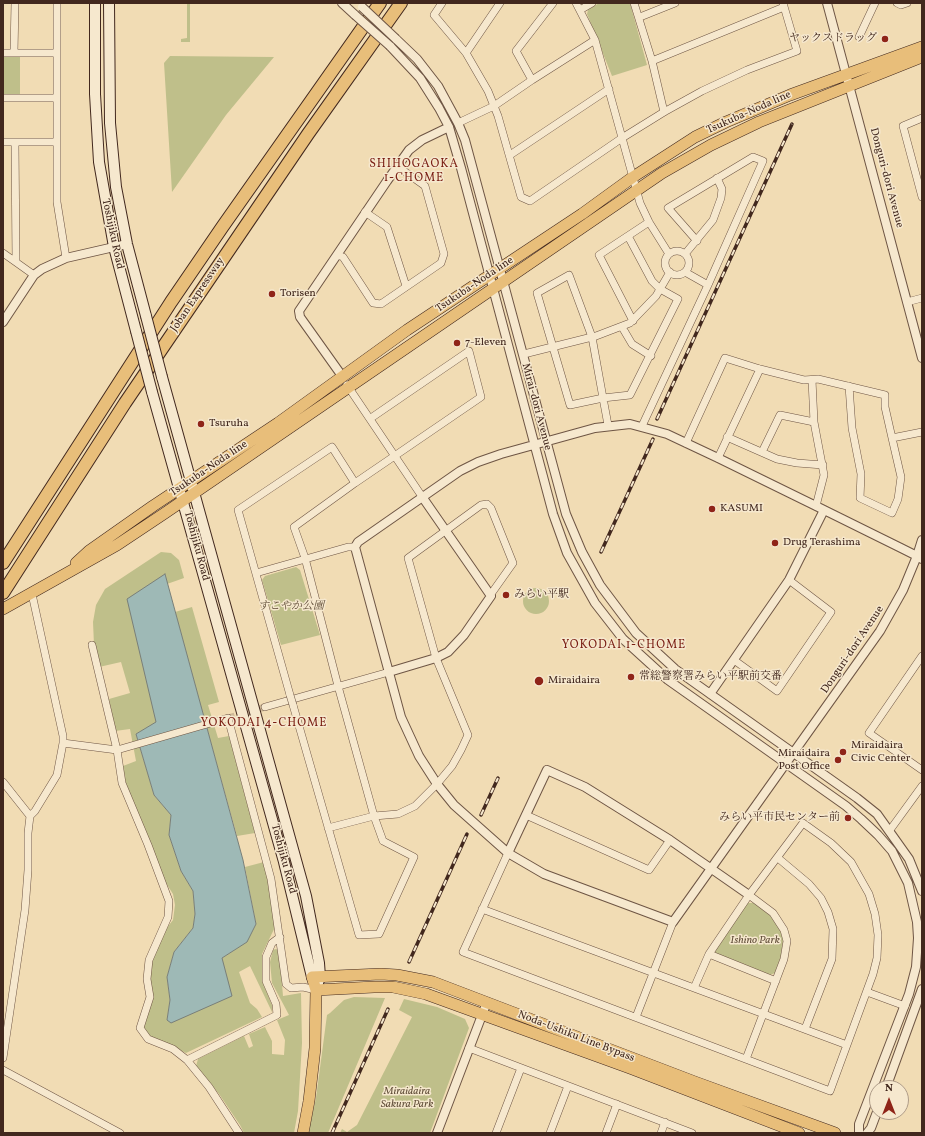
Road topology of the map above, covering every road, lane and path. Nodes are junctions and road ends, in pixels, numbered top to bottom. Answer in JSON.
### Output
{"nodes":[{"id":1,"x":15,"y":3,"type":"edge"},
{"id":2,"x":57,"y":3,"type":"edge"},
{"id":3,"x":95,"y":3,"type":"edge"},
{"id":4,"x":108,"y":3,"type":"edge"},
{"id":5,"x":342,"y":3,"type":"edge"},
{"id":6,"x":380,"y":3,"type":"edge"},
{"id":7,"x":401,"y":3,"type":"edge"},
{"id":8,"x":442,"y":3,"type":"edge"},
{"id":9,"x":500,"y":3,"type":"edge"},
{"id":10,"x":552,"y":3,"type":"edge"},
{"id":11,"x":576,"y":3,"type":"edge"},
{"id":12,"x":592,"y":3,"type":"edge"},
{"id":13,"x":634,"y":3,"type":"edge"},
{"id":14,"x":675,"y":3,"type":"edge"},
{"id":15,"x":827,"y":3,"type":"edge"},
{"id":16,"x":875,"y":3,"type":"edge"},
{"id":17,"x":897,"y":3,"type":"edge"},
{"id":18,"x":907,"y":3,"type":"edge"},
{"id":19,"x":359,"y":5,"type":"edge"},
{"id":20,"x":784,"y":5,"type":"edge"},
{"id":21,"x":580,"y":10,"type":"junction"},
{"id":22,"x":640,"y":17,"type":"junction"},
{"id":23,"x":859,"y":37,"type":"dead end"},
{"id":24,"x":595,"y":40,"type":"junction"},
{"id":25,"x":922,"y":47,"type":"edge"},
{"id":26,"x":57,"y":52,"type":"junction"},
{"id":27,"x":466,"y":52,"type":"junction"},
{"id":28,"x":3,"y":53,"type":"edge"},
{"id":29,"x":14,"y":53,"type":"junction"},
{"id":30,"x":922,"y":57,"type":"edge"},
{"id":31,"x":652,"y":61,"type":"junction"},
{"id":32,"x":846,"y":74,"type":"junction"},
{"id":33,"x":532,"y":80,"type":"junction"},
{"id":34,"x":850,"y":86,"type":"junction"},
{"id":35,"x":609,"y":89,"type":"junction"},
{"id":36,"x":3,"y":98,"type":"edge"},
{"id":37,"x":56,"y":98,"type":"junction"},
{"id":38,"x":494,"y":106,"type":"junction"},
{"id":39,"x":664,"y":112,"type":"junction"},
{"id":40,"x":922,"y":118,"type":"edge"},
{"id":41,"x":458,"y":123,"type":"junction"},
{"id":42,"x":449,"y":127,"type":"junction"},
{"id":43,"x":622,"y":138,"type":"junction"},
{"id":44,"x":3,"y":142,"type":"edge"},
{"id":45,"x":15,"y":142,"type":"junction"},
{"id":46,"x":56,"y":142,"type":"junction"},
{"id":47,"x":510,"y":155,"type":"junction"},
{"id":48,"x":397,"y":166,"type":"junction"},
{"id":49,"x":633,"y":177,"type":"junction"},
{"id":50,"x":717,"y":178,"type":"junction"},
{"id":51,"x":637,"y":190,"type":"junction"},
{"id":52,"x":922,"y":198,"type":"edge"},
{"id":53,"x":365,"y":212,"type":"junction"},
{"id":54,"x":649,"y":222,"type":"junction"},
{"id":55,"x":628,"y":236,"type":"junction"},
{"id":56,"x":697,"y":241,"type":"junction"},
{"id":57,"x":126,"y":244,"type":"junction"},
{"id":58,"x":114,"y":247,"type":"junction"},
{"id":59,"x":3,"y":253,"type":"edge"},
{"id":60,"x":669,"y":254,"type":"junction"},
{"id":61,"x":685,"y":254,"type":"junction"},
{"id":62,"x":337,"y":255,"type":"junction"},
{"id":63,"x":66,"y":258,"type":"junction"},
{"id":64,"x":16,"y":261,"type":"junction"},
{"id":65,"x":501,"y":268,"type":"junction"},
{"id":66,"x":670,"y":272,"type":"junction"},
{"id":67,"x":685,"y":272,"type":"junction"},
{"id":68,"x":34,"y":275,"type":"junction"},
{"id":69,"x":489,"y":275,"type":"junction"},
{"id":70,"x":504,"y":281,"type":"junction"},
{"id":71,"x":708,"y":285,"type":"junction"},
{"id":72,"x":406,"y":286,"type":"junction"},
{"id":73,"x":493,"y":289,"type":"junction"},
{"id":74,"x":660,"y":289,"type":"junction"},
{"id":75,"x":922,"y":298,"type":"edge"},
{"id":76,"x":907,"y":302,"type":"junction"},
{"id":77,"x":633,"y":321,"type":"junction"},
{"id":78,"x":3,"y":322,"type":"edge"},
{"id":79,"x":622,"y":327,"type":"junction"},
{"id":80,"x":592,"y":337,"type":"junction"},
{"id":81,"x":554,"y":346,"type":"junction"},
{"id":82,"x":524,"y":354,"type":"junction"},
{"id":83,"x":651,"y":356,"type":"junction"},
{"id":84,"x":922,"y":358,"type":"edge"},
{"id":85,"x":760,"y":369,"type":"junction"},
{"id":86,"x":342,"y":376,"type":"junction"},
{"id":87,"x":812,"y":380,"type":"junction"},
{"id":88,"x":849,"y":386,"type":"junction"},
{"id":89,"x":349,"y":387,"type":"junction"},
{"id":90,"x":603,"y":398,"type":"junction"},
{"id":91,"x":371,"y":418,"type":"junction"},
{"id":92,"x":814,"y":422,"type":"junction"},
{"id":93,"x":608,"y":425,"type":"junction"},
{"id":94,"x":642,"y":426,"type":"junction"},
{"id":95,"x":922,"y":432,"type":"edge"},
{"id":96,"x":728,"y":437,"type":"junction"},
{"id":97,"x":892,"y":438,"type":"junction"},
{"id":98,"x":547,"y":441,"type":"junction"},
{"id":99,"x":686,"y":443,"type":"junction"},
{"id":100,"x":534,"y":444,"type":"junction"},
{"id":101,"x":762,"y":452,"type":"junction"},
{"id":102,"x":395,"y":456,"type":"junction"},
{"id":103,"x":718,"y":458,"type":"junction"},
{"id":104,"x":823,"y":465,"type":"junction"},
{"id":105,"x":190,"y":480,"type":"junction"},
{"id":106,"x":355,"y":483,"type":"junction"},
{"id":107,"x":180,"y":488,"type":"junction"},
{"id":108,"x":194,"y":494,"type":"junction"},
{"id":109,"x":423,"y":498,"type":"junction"},
{"id":110,"x":184,"y":501,"type":"junction"},
{"id":111,"x":816,"y":506,"type":"junction"},
{"id":112,"x":824,"y":510,"type":"junction"},
{"id":113,"x":446,"y":530,"type":"junction"},
{"id":114,"x":922,"y":540,"type":"edge"},
{"id":115,"x":355,"y":547,"type":"junction"},
{"id":116,"x":919,"y":557,"type":"edge"},
{"id":117,"x":305,"y":558,"type":"junction"},
{"id":118,"x":3,"y":563,"type":"edge"},
{"id":119,"x":256,"y":573,"type":"junction"},
{"id":120,"x":59,"y":578,"type":"junction"},
{"id":121,"x":789,"y":580,"type":"junction"},
{"id":122,"x":3,"y":592,"type":"edge"},
{"id":123,"x":491,"y":594,"type":"junction"},
{"id":124,"x":27,"y":597,"type":"junction"},
{"id":125,"x":3,"y":609,"type":"edge"},
{"id":126,"x":92,"y":645,"type":"dead end"},
{"id":127,"x":922,"y":656,"type":"edge"},
{"id":128,"x":436,"y":658,"type":"junction"},
{"id":129,"x":734,"y":660,"type":"junction"},
{"id":130,"x":388,"y":672,"type":"junction"},
{"id":131,"x":338,"y":686,"type":"junction"},
{"id":132,"x":710,"y":694,"type":"junction"},
{"id":133,"x":265,"y":707,"type":"tunnel mouth"},
{"id":134,"x":63,"y":743,"type":"junction"},
{"id":135,"x":120,"y":749,"type":"junction"},
{"id":136,"x":794,"y":754,"type":"junction"},
{"id":137,"x":786,"y":764,"type":"junction"},
{"id":138,"x":922,"y":770,"type":"edge"},
{"id":139,"x":3,"y":782,"type":"edge"},
{"id":140,"x":437,"y":784,"type":"junction"},
{"id":141,"x":922,"y":786,"type":"edge"},
{"id":142,"x":526,"y":815,"type":"junction"},
{"id":143,"x":30,"y":816,"type":"junction"},
{"id":144,"x":374,"y":816,"type":"junction"},
{"id":145,"x":328,"y":828,"type":"junction"},
{"id":146,"x":890,"y":830,"type":"junction"},
{"id":147,"x":670,"y":840,"type":"junction"},
{"id":148,"x":508,"y":853,"type":"junction"},
{"id":149,"x":778,"y":858,"type":"junction"},
{"id":150,"x":710,"y":868,"type":"junction"},
{"id":151,"x":922,"y":892,"type":"edge"},
{"id":152,"x":749,"y":895,"type":"junction"},
{"id":153,"x":482,"y":909,"type":"junction"},
{"id":154,"x":673,"y":922,"type":"junction"},
{"id":155,"x":280,"y":937,"type":"junction"},
{"id":156,"x":709,"y":954,"type":"junction"},
{"id":157,"x":654,"y":972,"type":"junction"},
{"id":158,"x":316,"y":977,"type":"junction"},
{"id":159,"x":776,"y":981,"type":"junction"},
{"id":160,"x":694,"y":988,"type":"junction"},
{"id":161,"x":922,"y":989,"type":"edge"},
{"id":162,"x":316,"y":990,"type":"junction"},
{"id":163,"x":867,"y":992,"type":"junction"},
{"id":164,"x":487,"y":1002,"type":"junction"},
{"id":165,"x":905,"y":1006,"type":"junction"},
{"id":166,"x":482,"y":1014,"type":"junction"},
{"id":167,"x":764,"y":1014,"type":"junction"},
{"id":168,"x":636,"y":1017,"type":"junction"},
{"id":169,"x":805,"y":1029,"type":"junction"},
{"id":170,"x":847,"y":1045,"type":"junction"},
{"id":171,"x":469,"y":1048,"type":"junction"},
{"id":172,"x":3,"y":1058,"type":"edge"},
{"id":173,"x":746,"y":1059,"type":"junction"},
{"id":174,"x":187,"y":1060,"type":"junction"},
{"id":175,"x":521,"y":1068,"type":"junction"},
{"id":176,"x":3,"y":1070,"type":"edge"},
{"id":177,"x":889,"y":1080,"type":"edge"},
{"id":178,"x":568,"y":1086,"type":"junction"},
{"id":179,"x":617,"y":1104,"type":"junction"},
{"id":180,"x":874,"y":1120,"type":"edge"},
{"id":181,"x":665,"y":1122,"type":"junction"},
{"id":182,"x":304,"y":1130,"type":"edge"},
{"id":183,"x":120,"y":1133,"type":"edge"},
{"id":184,"x":239,"y":1133,"type":"edge"},
{"id":185,"x":437,"y":1133,"type":"edge"},
{"id":186,"x":496,"y":1133,"type":"edge"},
{"id":187,"x":550,"y":1133,"type":"edge"},
{"id":188,"x":606,"y":1133,"type":"edge"},
{"id":189,"x":661,"y":1133,"type":"edge"},
{"id":190,"x":692,"y":1133,"type":"edge"},
{"id":191,"x":799,"y":1133,"type":"edge"},
{"id":192,"x":835,"y":1133,"type":"edge"},
{"id":193,"x":859,"y":1133,"type":"edge"},
{"id":194,"x":867,"y":1133,"type":"edge"}],
"edges":[{"from":1,"to":29,"type":"street"},
{"from":2,"to":26,"type":"street"},
{"from":3,"to":58,"type":"main road","name":"Toshijiku Road"},
{"from":4,"to":57,"type":"main road","name":"Toshijiku Road"},
{"from":5,"to":42,"type":"street","name":"Mirai-dori Avenue","bridge":true},
{"from":6,"to":118,"type":"highway","name":"Joban Expressway"},
{"from":7,"to":122,"type":"highway","name":"Joban Expressway"},
{"from":8,"to":27,"type":"street"},
{"from":9,"to":27,"type":"street"},
{"from":10,"to":33,"type":"street"},
{"from":11,"to":21,"type":"street"},
{"from":12,"to":21,"type":"street"},
{"from":13,"to":22,"type":"street"},
{"from":14,"to":22,"type":"street"},
{"from":15,"to":32,"type":"street","name":"Donguri-dori Avenue"},
{"from":16,"to":23,"type":"street"},
{"from":17,"to":18,"type":"street"},
{"from":19,"to":41,"type":"street","name":"Mirai-dori Avenue","bridge":true},
{"from":20,"to":31,"type":"street"},
{"from":20,"to":39,"type":"street"},
{"from":21,"to":24,"type":"street"},
{"from":22,"to":31,"type":"street"},
{"from":24,"to":33,"type":"street"},
{"from":24,"to":35,"type":"street"},
{"from":25,"to":32,"type":"main road","name":"Tsukuba-Noda line"},
{"from":26,"to":29,"type":"street"},
{"from":26,"to":37,"type":"street"},
{"from":27,"to":38,"type":"street"},
{"from":28,"to":29,"type":"street"},
{"from":30,"to":34,"type":"main road","name":"Tsukuba-Noda line"},
{"from":31,"to":39,"type":"street"},
{"from":32,"to":34,"type":"street","name":"Donguri-dori Avenue"},
{"from":32,"to":49,"type":"main road","name":"Tsukuba-Noda line"},
{"from":33,"to":38,"type":"street"},
{"from":34,"to":51,"type":"main road","name":"Tsukuba-Noda line"},
{"from":34,"to":76,"type":"street","name":"Donguri-dori Avenue"},
{"from":35,"to":43,"type":"street"},
{"from":35,"to":47,"type":"street"},
{"from":36,"to":37,"type":"street"},
{"from":37,"to":46,"type":"street"},
{"from":38,"to":41,"type":"street"},
{"from":38,"to":47,"type":"street"},
{"from":39,"to":43,"type":"street"},
{"from":40,"to":52,"type":"street"},
{"from":41,"to":65,"type":"street","name":"Mirai-dori Avenue"},
{"from":42,"to":48,"type":"street"},
{"from":42,"to":69,"type":"street","name":"Mirai-dori Avenue"},
{"from":43,"to":47,"type":"street"},
{"from":43,"to":49,"type":"street"},
{"from":44,"to":45,"type":"street"},
{"from":45,"to":46,"type":"street"},
{"from":45,"to":64,"type":"street"},
{"from":46,"to":63,"type":"street"},
{"from":48,"to":53,"type":"street"},
{"from":48,"to":72,"type":"street"},
{"from":49,"to":51,"type":"street"},
{"from":49,"to":65,"type":"main road","name":"Tsukuba-Noda line"},
{"from":50,"to":56,"type":"street"},
{"from":50,"to":56,"type":"street"},
{"from":50,"to":71,"type":"street"},
{"from":51,"to":54,"type":"street"},
{"from":51,"to":70,"type":"main road","name":"Tsukuba-Noda line"},
{"from":53,"to":62,"type":"street"},
{"from":53,"to":72,"type":"street"},
{"from":54,"to":55,"type":"street"},
{"from":54,"to":60,"type":"street"},
{"from":55,"to":74,"type":"street"},
{"from":55,"to":77,"type":"street"},
{"from":56,"to":61,"type":"street"},
{"from":57,"to":58,"type":"street"},
{"from":57,"to":105,"type":"main road","name":"Toshijiku Road","bridge":true},
{"from":58,"to":63,"type":"street"},
{"from":58,"to":107,"type":"main road","name":"Toshijiku Road","bridge":true},
{"from":59,"to":64,"type":"street"},
{"from":60,"to":61,"type":"street"},
{"from":60,"to":66,"type":"street"},
{"from":61,"to":67,"type":"street"},
{"from":62,"to":72,"type":"street"},
{"from":62,"to":86,"type":"street"},
{"from":63,"to":68,"type":"street"},
{"from":64,"to":68,"type":"street"},
{"from":65,"to":69,"type":"main road","name":"Tsukuba-Noda line"},
{"from":65,"to":70,"type":"street","name":"Mirai-dori Avenue"},
{"from":66,"to":67,"type":"street"},
{"from":66,"to":74,"type":"street"},
{"from":67,"to":71,"type":"street"},
{"from":68,"to":78,"type":"street"},
{"from":69,"to":73,"type":"street","name":"Mirai-dori Avenue"},
{"from":69,"to":86,"type":"main road","name":"Tsukuba-Noda line"},
{"from":70,"to":73,"type":"main road","name":"Tsukuba-Noda line"},
{"from":70,"to":82,"type":"street","name":"Mirai-dori Avenue"},
{"from":71,"to":94,"type":"street"},
{"from":73,"to":89,"type":"main road","name":"Tsukuba-Noda line"},
{"from":73,"to":100,"type":"street","name":"Mirai-dori Avenue"},
{"from":74,"to":77,"type":"street"},
{"from":74,"to":83,"type":"street"},
{"from":75,"to":76,"type":"street"},
{"from":76,"to":84,"type":"street","name":"Donguri-dori Avenue"},
{"from":77,"to":79,"type":"street"},
{"from":79,"to":80,"type":"street"},
{"from":79,"to":83,"type":"street"},
{"from":80,"to":81,"type":"street"},
{"from":80,"to":81,"type":"street"},
{"from":80,"to":90,"type":"street"},
{"from":81,"to":82,"type":"street"},
{"from":81,"to":90,"type":"street"},
{"from":82,"to":98,"type":"street","name":"Mirai-dori Avenue"},
{"from":83,"to":90,"type":"street"},
{"from":85,"to":87,"type":"street"},
{"from":85,"to":96,"type":"street"},
{"from":85,"to":99,"type":"street"},
{"from":86,"to":89,"type":"street"},
{"from":86,"to":105,"type":"main road","name":"Tsukuba-Noda line"},
{"from":87,"to":88,"type":"street"},
{"from":87,"to":92,"type":"street"},
{"from":88,"to":97,"type":"street"},
{"from":88,"to":97,"type":"street"},
{"from":89,"to":91,"type":"street"},
{"from":89,"to":108,"type":"main road","name":"Tsukuba-Noda line"},
{"from":90,"to":93,"type":"street"},
{"from":91,"to":102,"type":"street"},
{"from":91,"to":102,"type":"street"},
{"from":92,"to":101,"type":"street"},
{"from":92,"to":104,"type":"street"},
{"from":93,"to":94,"type":"street"},
{"from":93,"to":98,"type":"street"},
{"from":94,"to":99,"type":"street"},
{"from":95,"to":97,"type":"street"},
{"from":96,"to":101,"type":"street"},
{"from":96,"to":103,"type":"street"},
{"from":98,"to":100,"type":"street"},
{"from":98,"to":132,"type":"street","name":"Mirai-dori Avenue"},
{"from":99,"to":103,"type":"street"},
{"from":100,"to":109,"type":"street"},
{"from":100,"to":137,"type":"street","name":"Mirai-dori Avenue"},
{"from":101,"to":104,"type":"street"},
{"from":102,"to":106,"type":"street"},
{"from":102,"to":109,"type":"street"},
{"from":103,"to":111,"type":"street"},
{"from":104,"to":111,"type":"street"},
{"from":105,"to":107,"type":"main road","name":"Tsukuba-Noda line"},
{"from":105,"to":108,"type":"main road","name":"Toshijiku Road"},
{"from":106,"to":117,"type":"street"},
{"from":106,"to":119,"type":"street"},
{"from":107,"to":110,"type":"main road","name":"Toshijiku Road"},
{"from":107,"to":120,"type":"main road","name":"Tsukuba-Noda line"},
{"from":108,"to":110,"type":"main road","name":"Tsukuba-Noda line"},
{"from":108,"to":158,"type":"main road","name":"Toshijiku Road"},
{"from":109,"to":113,"type":"street"},
{"from":109,"to":115,"type":"street"},
{"from":110,"to":120,"type":"main road","name":"Tsukuba-Noda line"},
{"from":110,"to":158,"type":"main road","name":"Toshijiku Road"},
{"from":111,"to":112,"type":"street"},
{"from":112,"to":116,"type":"street"},
{"from":112,"to":121,"type":"street"},
{"from":113,"to":123,"type":"street"},
{"from":113,"to":123,"type":"street"},
{"from":113,"to":128,"type":"street"},
{"from":114,"to":116,"type":"street","name":"Donguri-dori Avenue"},
{"from":115,"to":117,"type":"street"},
{"from":115,"to":130,"type":"street"},
{"from":116,"to":136,"type":"street","name":"Donguri-dori Avenue"},
{"from":117,"to":119,"type":"street"},
{"from":117,"to":131,"type":"street"},
{"from":119,"to":145,"type":"street","bridge":true},
{"from":120,"to":124,"type":"main road","name":"Tsukuba-Noda line"},
{"from":121,"to":129,"type":"street"},
{"from":121,"to":129,"type":"street"},
{"from":123,"to":128,"type":"street"},
{"from":124,"to":125,"type":"main road","name":"Tsukuba-Noda line"},
{"from":124,"to":134,"type":"street"},
{"from":126,"to":135,"type":"street"},
{"from":127,"to":138,"type":"street"},
{"from":128,"to":130,"type":"street"},
{"from":128,"to":140,"type":"street"},
{"from":129,"to":132,"type":"street"},
{"from":130,"to":131,"type":"street"},
{"from":130,"to":140,"type":"street"},
{"from":131,"to":133,"type":"street"},
{"from":131,"to":144,"type":"street"},
{"from":132,"to":136,"type":"street","name":"Mirai-dori Avenue"},
{"from":134,"to":135,"type":"street"},
{"from":134,"to":143,"type":"street"},
{"from":135,"to":155,"type":"street"},
{"from":135,"to":174,"type":"street"},
{"from":136,"to":137,"type":"street","name":"Donguri-dori Avenue"},
{"from":136,"to":146,"type":"street","name":"Mirai-dori Avenue"},
{"from":137,"to":150,"type":"street","name":"Donguri-dori Avenue"},
{"from":137,"to":165,"type":"street","name":"Mirai-dori Avenue"},
{"from":139,"to":143,"type":"street"},
{"from":140,"to":144,"type":"street"},
{"from":140,"to":148,"type":"street"},
{"from":141,"to":146,"type":"street"},
{"from":142,"to":147,"type":"street"},
{"from":142,"to":147,"type":"street"},
{"from":142,"to":148,"type":"street"},
{"from":143,"to":172,"type":"street"},
{"from":144,"to":145,"type":"street"},
{"from":144,"to":145,"type":"street"},
{"from":146,"to":151,"type":"street","name":"Mirai-dori Avenue"},
{"from":147,"to":150,"type":"street"},
{"from":148,"to":153,"type":"street"},
{"from":148,"to":154,"type":"street"},
{"from":149,"to":152,"type":"street"},
{"from":149,"to":163,"type":"street"},
{"from":149,"to":169,"type":"street"},
{"from":150,"to":152,"type":"street"},
{"from":150,"to":154,"type":"street","name":"Donguri-dori Avenue"},
{"from":152,"to":156,"type":"street"},
{"from":152,"to":159,"type":"street"},
{"from":153,"to":157,"type":"street"},
{"from":153,"to":168,"type":"street"},
{"from":154,"to":157,"type":"street"},
{"from":155,"to":162,"type":"street"},
{"from":155,"to":174,"type":"street"},
{"from":156,"to":159,"type":"street"},
{"from":156,"to":160,"type":"street"},
{"from":157,"to":160,"type":"street"},
{"from":157,"to":168,"type":"street"},
{"from":158,"to":162,"type":"main road","name":"Toshijiku Road"},
{"from":158,"to":164,"type":"main road","name":"Noda-Ushiku Line Bypass"},
{"from":159,"to":167,"type":"street"},
{"from":160,"to":167,"type":"street"},
{"from":161,"to":177,"type":"street"},
{"from":162,"to":166,"type":"main road","name":"Noda-Ushiku Line Bypass"},
{"from":162,"to":182,"type":"main road","name":"Toshijiku Road"},
{"from":163,"to":165,"type":"street"},
{"from":163,"to":170,"type":"street"},
{"from":164,"to":166,"type":"street"},
{"from":164,"to":192,"type":"main road","name":"Noda-Ushiku Line Bypass"},
{"from":165,"to":193,"type":"street","name":"Mirai-dori Avenue"},
{"from":166,"to":171,"type":"street"},
{"from":166,"to":191,"type":"main road","name":"Noda-Ushiku Line Bypass"},
{"from":167,"to":169,"type":"street"},
{"from":167,"to":173,"type":"street"},
{"from":168,"to":173,"type":"street"},
{"from":169,"to":170,"type":"street"},
{"from":170,"to":173,"type":"street"},
{"from":171,"to":175,"type":"street"},
{"from":171,"to":185,"type":"street"},
{"from":174,"to":184,"type":"street"},
{"from":175,"to":178,"type":"street"},
{"from":175,"to":186,"type":"street"},
{"from":176,"to":183,"type":"street"},
{"from":178,"to":179,"type":"street"},
{"from":178,"to":187,"type":"street"},
{"from":179,"to":181,"type":"street"},
{"from":179,"to":188,"type":"street"},
{"from":180,"to":194,"type":"street"},
{"from":181,"to":189,"type":"street"},
{"from":181,"to":190,"type":"street"}]}
